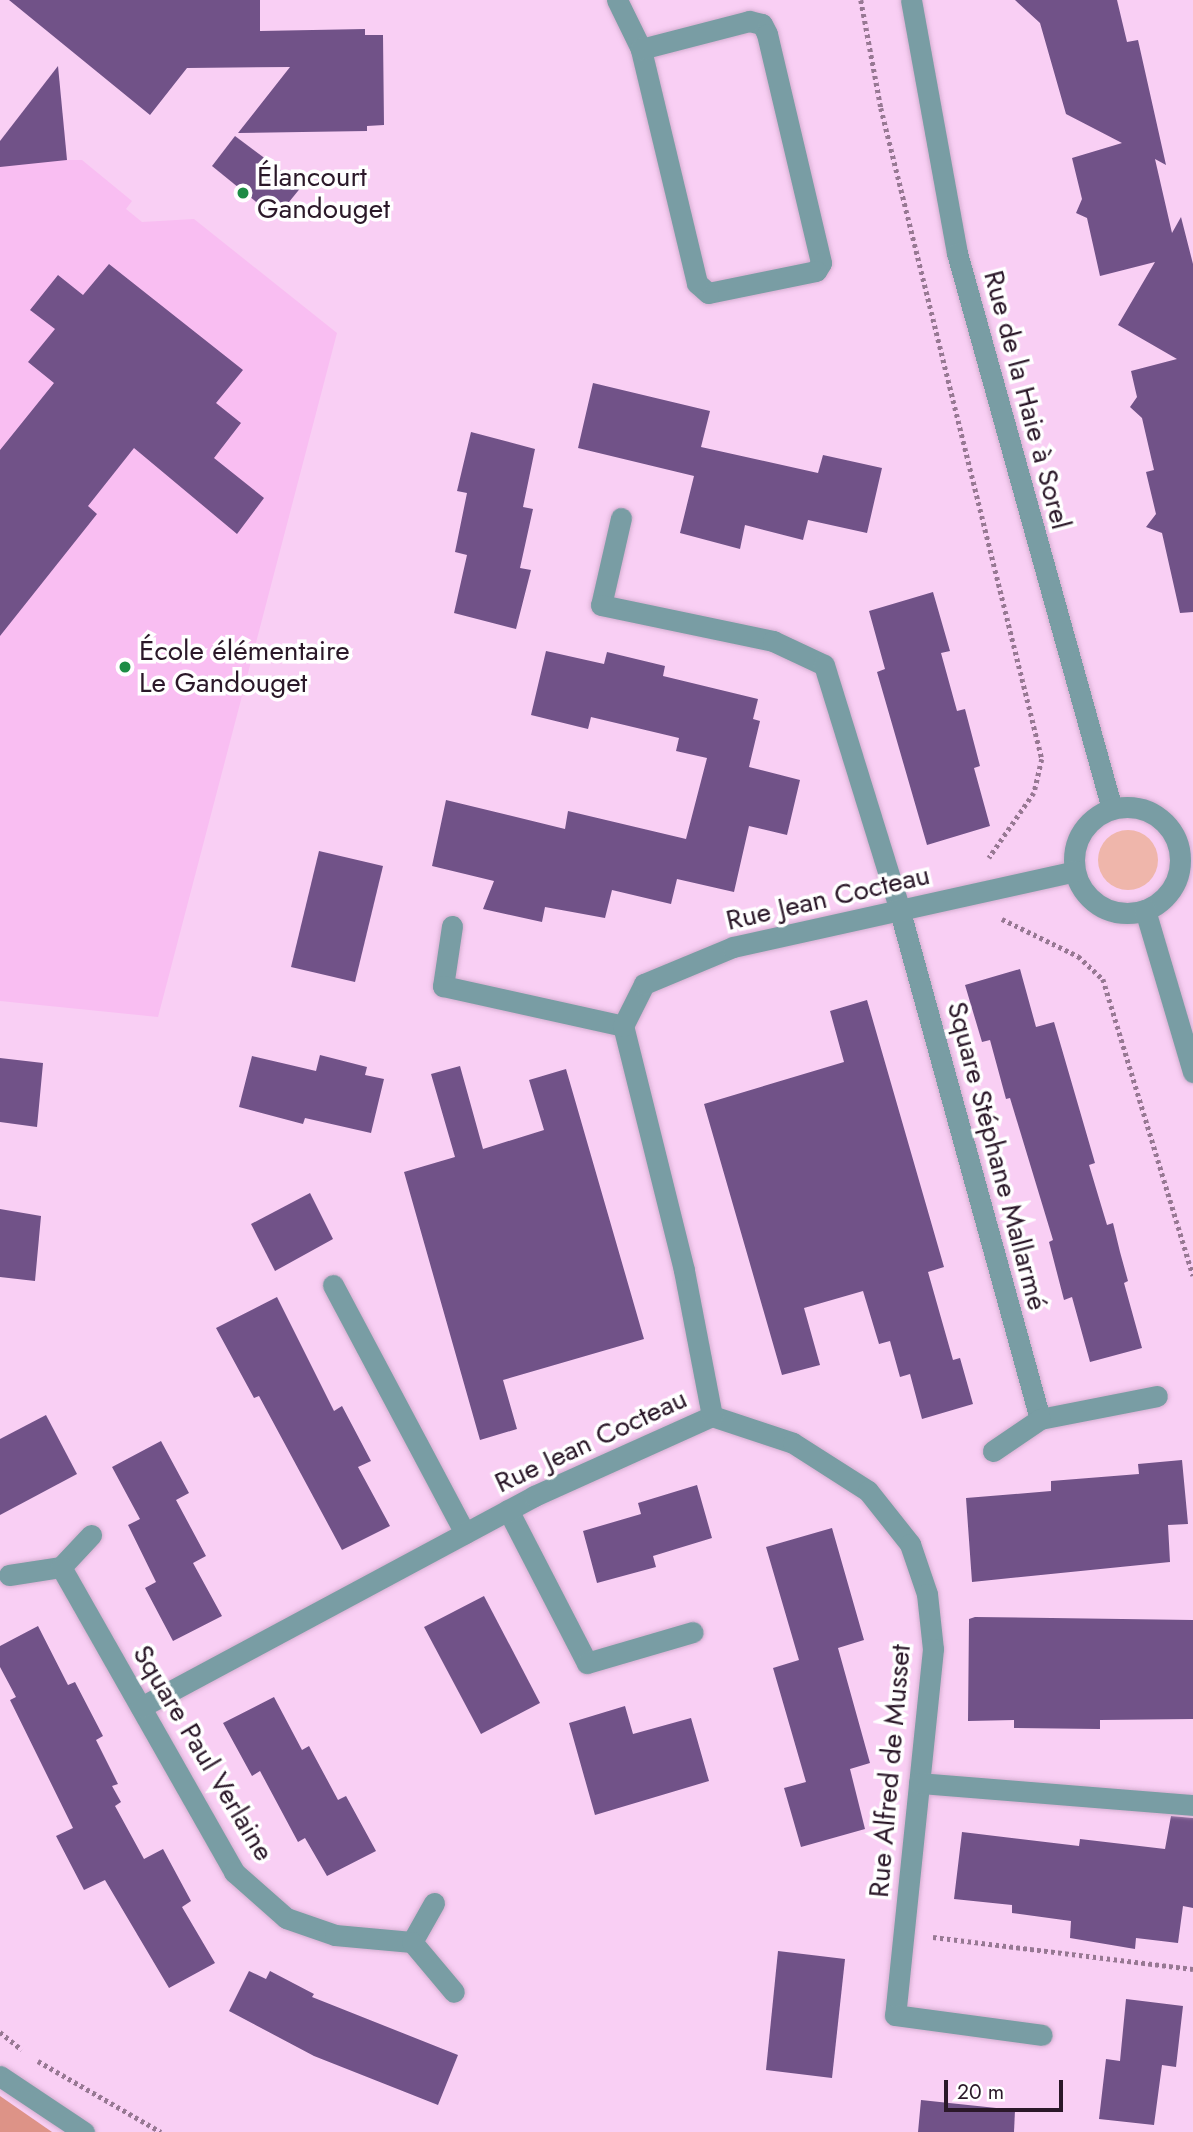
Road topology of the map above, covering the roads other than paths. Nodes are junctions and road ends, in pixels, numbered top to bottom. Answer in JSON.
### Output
{"nodes":[{"id":1,"x":617,"y":0,"type":"edge"},
{"id":2,"x":911,"y":0,"type":"edge"},
{"id":3,"x":641,"y":49,"type":"junction"},
{"id":4,"x":621,"y":518,"type":"dead end"},
{"id":5,"x":1112,"y":809,"type":"junction"},
{"id":6,"x":1186,"y":841,"type":"edge"},
{"id":7,"x":1075,"y":871,"type":"junction"},
{"id":8,"x":899,"y":908,"type":"junction"},
{"id":9,"x":1145,"y":910,"type":"junction"},
{"id":10,"x":452,"y":926,"type":"dead end"},
{"id":11,"x":623,"y":1026,"type":"junction"},
{"id":12,"x":1193,"y":1072,"type":"edge"},
{"id":13,"x":333,"y":1285,"type":"dead end"},
{"id":14,"x":1157,"y":1396,"type":"dead end"},
{"id":15,"x":712,"y":1416,"type":"junction"},
{"id":16,"x":1040,"y":1419,"type":"junction"},
{"id":17,"x":993,"y":1451,"type":"dead end"},
{"id":18,"x":508,"y":1510,"type":"junction"},
{"id":19,"x":465,"y":1533,"type":"junction"},
{"id":20,"x":91,"y":1535,"type":"dead end"},
{"id":21,"x":61,"y":1567,"type":"junction"},
{"id":22,"x":9,"y":1575,"type":"dead end"},
{"id":23,"x":693,"y":1632,"type":"dead end"},
{"id":24,"x":141,"y":1707,"type":"junction"},
{"id":25,"x":919,"y":1783,"type":"junction"},
{"id":26,"x":1193,"y":1805,"type":"edge"},
{"id":27,"x":435,"y":1903,"type":"dead end"},
{"id":28,"x":412,"y":1942,"type":"junction"},
{"id":29,"x":454,"y":1992,"type":"dead end"},
{"id":30,"x":1042,"y":2035,"type":"dead end"},
{"id":31,"x":0,"y":2076,"type":"edge"},
{"id":32,"x":84,"y":2132,"type":"edge"}],
"edges":[{"from":1,"to":3,"type":"street"},
{"from":2,"to":5,"type":"street","name":"Rue de la Haie à Sorel"},
{"from":3,"to":3,"type":"street"},
{"from":4,"to":8,"type":"street","name":"Square Stéphane Mallarmé"},
{"from":5,"to":6,"type":"street"},
{"from":5,"to":7,"type":"street"},
{"from":6,"to":9,"type":"street"},
{"from":7,"to":8,"type":"street","name":"Rue Jean Cocteau"},
{"from":7,"to":9,"type":"street"},
{"from":8,"to":11,"type":"street","name":"Rue Jean Cocteau"},
{"from":8,"to":16,"type":"street","name":"Square Stéphane Mallarmé"},
{"from":9,"to":12,"type":"street"},
{"from":10,"to":11,"type":"street"},
{"from":11,"to":15,"type":"street","name":"Rue Jean Cocteau"},
{"from":13,"to":19,"type":"street"},
{"from":14,"to":16,"type":"street"},
{"from":15,"to":18,"type":"street","name":"Rue Jean Cocteau"},
{"from":15,"to":25,"type":"street","name":"Rue Alfred de Musset"},
{"from":16,"to":17,"type":"street"},
{"from":18,"to":19,"type":"street","name":"Rue Jean Cocteau"},
{"from":18,"to":23,"type":"street"},
{"from":19,"to":24,"type":"street","name":"Rue Jean Cocteau"},
{"from":20,"to":21,"type":"street"},
{"from":21,"to":22,"type":"street"},
{"from":21,"to":24,"type":"street","name":"Square Paul Verlaine"},
{"from":24,"to":28,"type":"street","name":"Square Paul Verlaine"},
{"from":25,"to":26,"type":"street"},
{"from":25,"to":30,"type":"street","name":"Rue Alfred de Musset"},
{"from":27,"to":28,"type":"street"},
{"from":28,"to":29,"type":"street"},
{"from":31,"to":32,"type":"street"}]}
